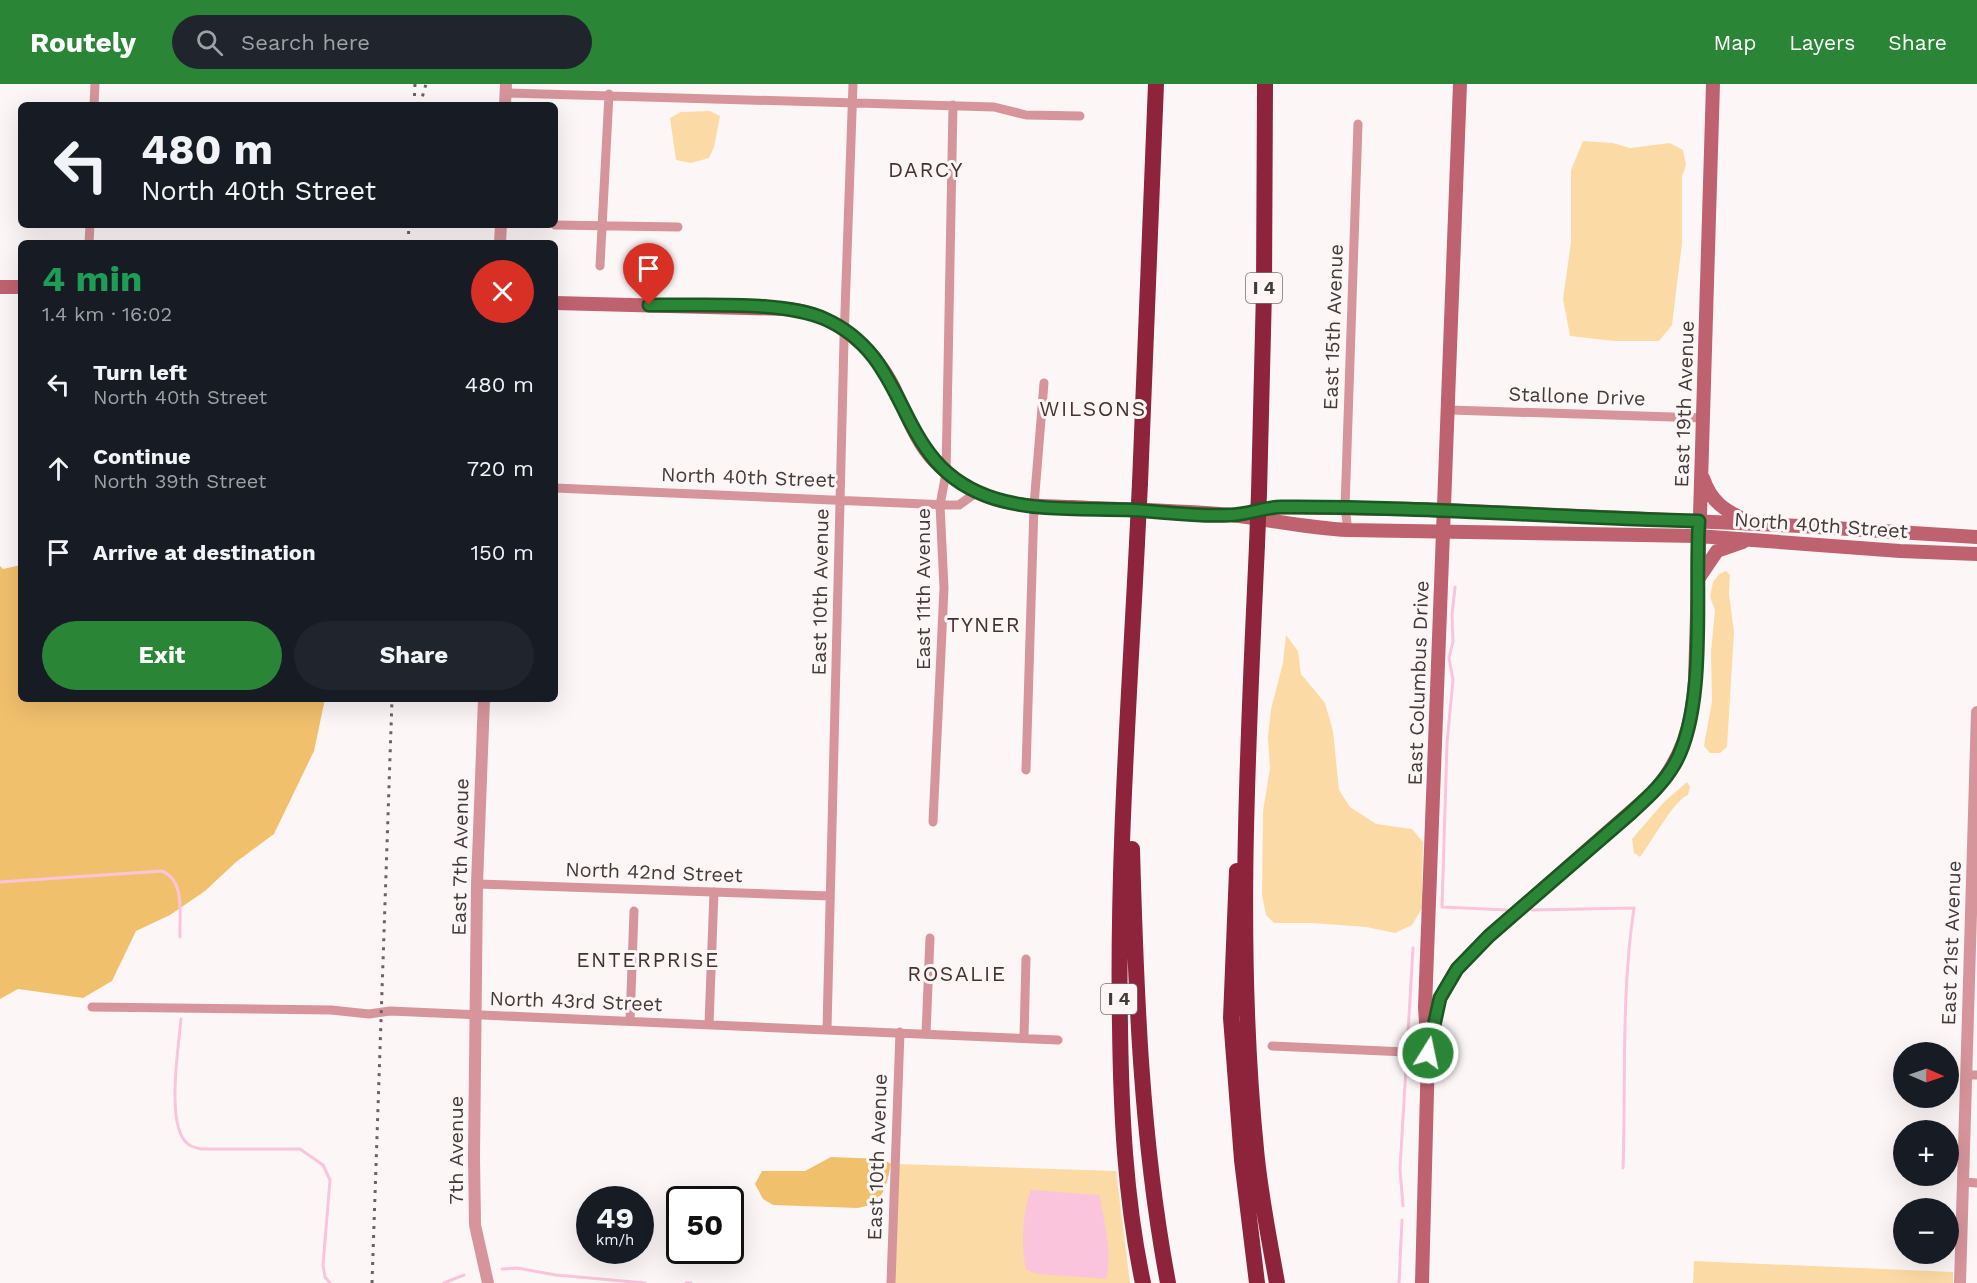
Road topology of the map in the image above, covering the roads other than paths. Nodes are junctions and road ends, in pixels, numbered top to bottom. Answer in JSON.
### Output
{"nodes":[{"id":1,"x":95,"y":84,"type":"edge"},
{"id":2,"x":853,"y":84,"type":"edge"},
{"id":3,"x":1156,"y":84,"type":"edge"},
{"id":4,"x":1265,"y":84,"type":"edge"},
{"id":5,"x":1460,"y":84,"type":"edge"},
{"id":6,"x":1713,"y":84,"type":"edge"},
{"id":7,"x":506,"y":94,"type":"edge"},
{"id":8,"x":609,"y":94,"type":"junction"},
{"id":9,"x":94,"y":102,"type":"edge"},
{"id":10,"x":853,"y":102,"type":"junction"},
{"id":11,"x":953,"y":105,"type":"junction"},
{"id":12,"x":1080,"y":116,"type":"dead end"},
{"id":13,"x":1358,"y":124,"type":"dead end"},
{"id":14,"x":558,"y":225,"type":"edge"},
{"id":15,"x":601,"y":227,"type":"junction"},
{"id":16,"x":678,"y":227,"type":"dead end"},
{"id":17,"x":600,"y":266,"type":"dead end"},
{"id":18,"x":0,"y":286,"type":"edge"},
{"id":19,"x":18,"y":287,"type":"edge"},
{"id":20,"x":558,"y":303,"type":"edge"},
{"id":21,"x":844,"y":329,"type":"junction"},
{"id":22,"x":1044,"y":383,"type":"dead end"},
{"id":23,"x":1450,"y":410,"type":"junction"},
{"id":24,"x":1704,"y":418,"type":"junction"},
{"id":25,"x":946,"y":473,"type":"junction"},
{"id":26,"x":1701,"y":474,"type":"junction"},
{"id":27,"x":558,"y":488,"type":"edge"},
{"id":28,"x":977,"y":492,"type":"junction"},
{"id":29,"x":841,"y":500,"type":"junction"},
{"id":30,"x":940,"y":505,"type":"junction"},
{"id":31,"x":1034,"y":506,"type":"junction"},
{"id":32,"x":1345,"y":508,"type":"junction"},
{"id":33,"x":1446,"y":510,"type":"junction"},
{"id":34,"x":1231,"y":515,"type":"junction"},
{"id":35,"x":1699,"y":521,"type":"junction"},
{"id":36,"x":1751,"y":524,"type":"junction"},
{"id":37,"x":1348,"y":530,"type":"junction"},
{"id":38,"x":1443,"y":531,"type":"junction"},
{"id":39,"x":1698,"y":536,"type":"junction"},
{"id":40,"x":1977,"y":537,"type":"edge"},
{"id":41,"x":1751,"y":540,"type":"junction"},
{"id":42,"x":1977,"y":554,"type":"edge"},
{"id":43,"x":1696,"y":581,"type":"junction"},
{"id":44,"x":484,"y":702,"type":"edge"},
{"id":45,"x":1977,"y":712,"type":"edge"},
{"id":46,"x":1128,"y":713,"type":"junction"},
{"id":47,"x":1249,"y":736,"type":"junction"},
{"id":48,"x":1976,"y":766,"type":"edge"},
{"id":49,"x":1026,"y":770,"type":"dead end"},
{"id":50,"x":933,"y":822,"type":"dead end"},
{"id":51,"x":1975,"y":868,"type":"edge"},
{"id":52,"x":477,"y":884,"type":"junction"},
{"id":53,"x":714,"y":892,"type":"junction"},
{"id":54,"x":830,"y":896,"type":"junction"},
{"id":55,"x":634,"y":911,"type":"dead end"},
{"id":56,"x":930,"y":938,"type":"dead end"},
{"id":57,"x":1026,"y":959,"type":"dead end"},
{"id":58,"x":1428,"y":967,"type":"junction"},
{"id":59,"x":1974,"y":970,"type":"edge"},
{"id":60,"x":1449,"y":979,"type":"junction"},
{"id":61,"x":93,"y":1007,"type":"dead end"},
{"id":62,"x":477,"y":1015,"type":"junction"},
{"id":63,"x":630,"y":1021,"type":"junction"},
{"id":64,"x":709,"y":1024,"type":"junction"},
{"id":65,"x":827,"y":1029,"type":"junction"},
{"id":66,"x":900,"y":1032,"type":"junction"},
{"id":67,"x":926,"y":1033,"type":"junction"},
{"id":68,"x":1024,"y":1036,"type":"junction"},
{"id":69,"x":1058,"y":1040,"type":"dead end"},
{"id":70,"x":1272,"y":1046,"type":"dead end"},
{"id":71,"x":1428,"y":1053,"type":"junction"},
{"id":72,"x":1972,"y":1075,"type":"edge"},
{"id":73,"x":1963,"y":1182,"type":"junction"},
{"id":74,"x":1977,"y":1183,"type":"edge"},
{"id":75,"x":488,"y":1283,"type":"edge"},
{"id":76,"x":891,"y":1283,"type":"edge"},
{"id":77,"x":1143,"y":1283,"type":"edge"},
{"id":78,"x":1168,"y":1283,"type":"edge"},
{"id":79,"x":1257,"y":1283,"type":"edge"},
{"id":80,"x":1277,"y":1283,"type":"edge"},
{"id":81,"x":1422,"y":1283,"type":"edge"},
{"id":82,"x":1960,"y":1283,"type":"edge"}],
"edges":[{"from":1,"to":9,"type":"street"},
{"from":2,"to":10,"type":"street","name":"East 10th Avenue"},
{"from":3,"to":46,"type":"highway","number":"I 4","bridge":true},
{"from":4,"to":47,"type":"highway","number":"I 4","bridge":true},
{"from":5,"to":23,"type":"main road","name":"East Columbus Drive"},
{"from":6,"to":24,"type":"main road","name":"East 19th Avenue"},
{"from":7,"to":8,"type":"street"},
{"from":8,"to":10,"type":"street"},
{"from":8,"to":15,"type":"street"},
{"from":10,"to":11,"type":"street"},
{"from":10,"to":21,"type":"street","name":"East 10th Avenue"},
{"from":11,"to":12,"type":"street"},
{"from":11,"to":25,"type":"street","name":"East 11th Avenue"},
{"from":13,"to":32,"type":"street","name":"East 15th Avenue"},
{"from":14,"to":15,"type":"street"},
{"from":15,"to":16,"type":"street"},
{"from":15,"to":17,"type":"street"},
{"from":18,"to":19,"type":"main road"},
{"from":20,"to":21,"type":"main road","name":"North 40th Street"},
{"from":21,"to":25,"type":"main road","name":"North 40th Street"},
{"from":21,"to":29,"type":"street","name":"East 10th Avenue"},
{"from":22,"to":31,"type":"street"},
{"from":23,"to":24,"type":"street","name":"Stallone Drive"},
{"from":23,"to":33,"type":"main road","name":"East Columbus Drive"},
{"from":24,"to":26,"type":"main road","name":"East 19th Avenue"},
{"from":25,"to":28,"type":"main road","name":"North 40th Street"},
{"from":25,"to":30,"type":"street","name":"East 11th Avenue"},
{"from":26,"to":35,"type":"main road","name":"East 19th Avenue"},
{"from":26,"to":36,"type":"main road"},
{"from":27,"to":29,"type":"street","name":"North 40th Street"},
{"from":28,"to":30,"type":"street","name":"North 40th Street"},
{"from":28,"to":31,"type":"main road","name":"North 40th Street"},
{"from":29,"to":30,"type":"street","name":"North 40th Street"},
{"from":29,"to":54,"type":"street","name":"East 10th Avenue"},
{"from":30,"to":50,"type":"street","name":"East 11th Avenue"},
{"from":31,"to":34,"type":"main road","name":"North 40th Street"},
{"from":31,"to":49,"type":"street"},
{"from":32,"to":33,"type":"main road","name":"North 40th Street"},
{"from":32,"to":34,"type":"main road","name":"North 40th Street"},
{"from":32,"to":37,"type":"street","name":"East 15th Avenue"},
{"from":33,"to":35,"type":"main road","name":"North 40th Street"},
{"from":33,"to":38,"type":"main road","name":"East Columbus Drive"},
{"from":34,"to":37,"type":"main road","name":"North 40th Street"},
{"from":35,"to":36,"type":"main road","name":"North 40th Street"},
{"from":35,"to":39,"type":"main road","name":"East 19th Avenue"},
{"from":36,"to":40,"type":"main road","name":"North 40th Street"},
{"from":37,"to":38,"type":"main road","name":"North 40th Street"},
{"from":38,"to":39,"type":"main road","name":"North 40th Street"},
{"from":38,"to":58,"type":"main road","name":"East Columbus Drive"},
{"from":39,"to":41,"type":"main road","name":"North 40th Street"},
{"from":39,"to":43,"type":"main road","name":"East 19th Avenue"},
{"from":41,"to":42,"type":"main road","name":"North 40th Street"},
{"from":41,"to":43,"type":"main road"},
{"from":43,"to":60,"type":"main road","name":"East 19th Avenue"},
{"from":44,"to":52,"type":"street","name":"East 7th Avenue"},
{"from":45,"to":48,"type":"street","name":"East 21st Avenue"},
{"from":46,"to":77,"type":"highway","number":"I 4"},
{"from":46,"to":78,"type":"highway"},
{"from":47,"to":79,"type":"highway"},
{"from":47,"to":80,"type":"highway","number":"I 4"},
{"from":48,"to":51,"type":"street","name":"East 21st Avenue"},
{"from":51,"to":59,"type":"street","name":"East 21st Avenue"},
{"from":52,"to":53,"type":"street","name":"North 42nd Street"},
{"from":52,"to":62,"type":"street","name":"East 7th Avenue"},
{"from":53,"to":54,"type":"street","name":"North 42nd Street"},
{"from":53,"to":64,"type":"street"},
{"from":54,"to":65,"type":"street","name":"East 10th Avenue"},
{"from":55,"to":63,"type":"street"},
{"from":56,"to":67,"type":"street"},
{"from":57,"to":68,"type":"street"},
{"from":58,"to":60,"type":"main road"},
{"from":58,"to":71,"type":"main road","name":"East Columbus Drive"},
{"from":59,"to":72,"type":"street","name":"East 21st Avenue"},
{"from":60,"to":71,"type":"main road","name":"East 19th Avenue"},
{"from":61,"to":62,"type":"street","name":"North 43rd Street"},
{"from":62,"to":63,"type":"street","name":"North 43rd Street"},
{"from":62,"to":75,"type":"street","name":"7th Avenue"},
{"from":63,"to":64,"type":"street","name":"North 43rd Street"},
{"from":64,"to":65,"type":"street","name":"North 43rd Street"},
{"from":65,"to":66,"type":"street","name":"North 43rd Street"},
{"from":66,"to":67,"type":"street","name":"North 43rd Street"},
{"from":66,"to":76,"type":"street","name":"East 10th Avenue"},
{"from":67,"to":68,"type":"street","name":"North 43rd Street"},
{"from":68,"to":69,"type":"street","name":"North 43rd Street"},
{"from":70,"to":71,"type":"street"},
{"from":71,"to":81,"type":"main road","name":"East Columbus Drive"},
{"from":72,"to":73,"type":"street","name":"East 21st Avenue"},
{"from":73,"to":74,"type":"street"},
{"from":73,"to":82,"type":"street","name":"East 21st Avenue"}]}
